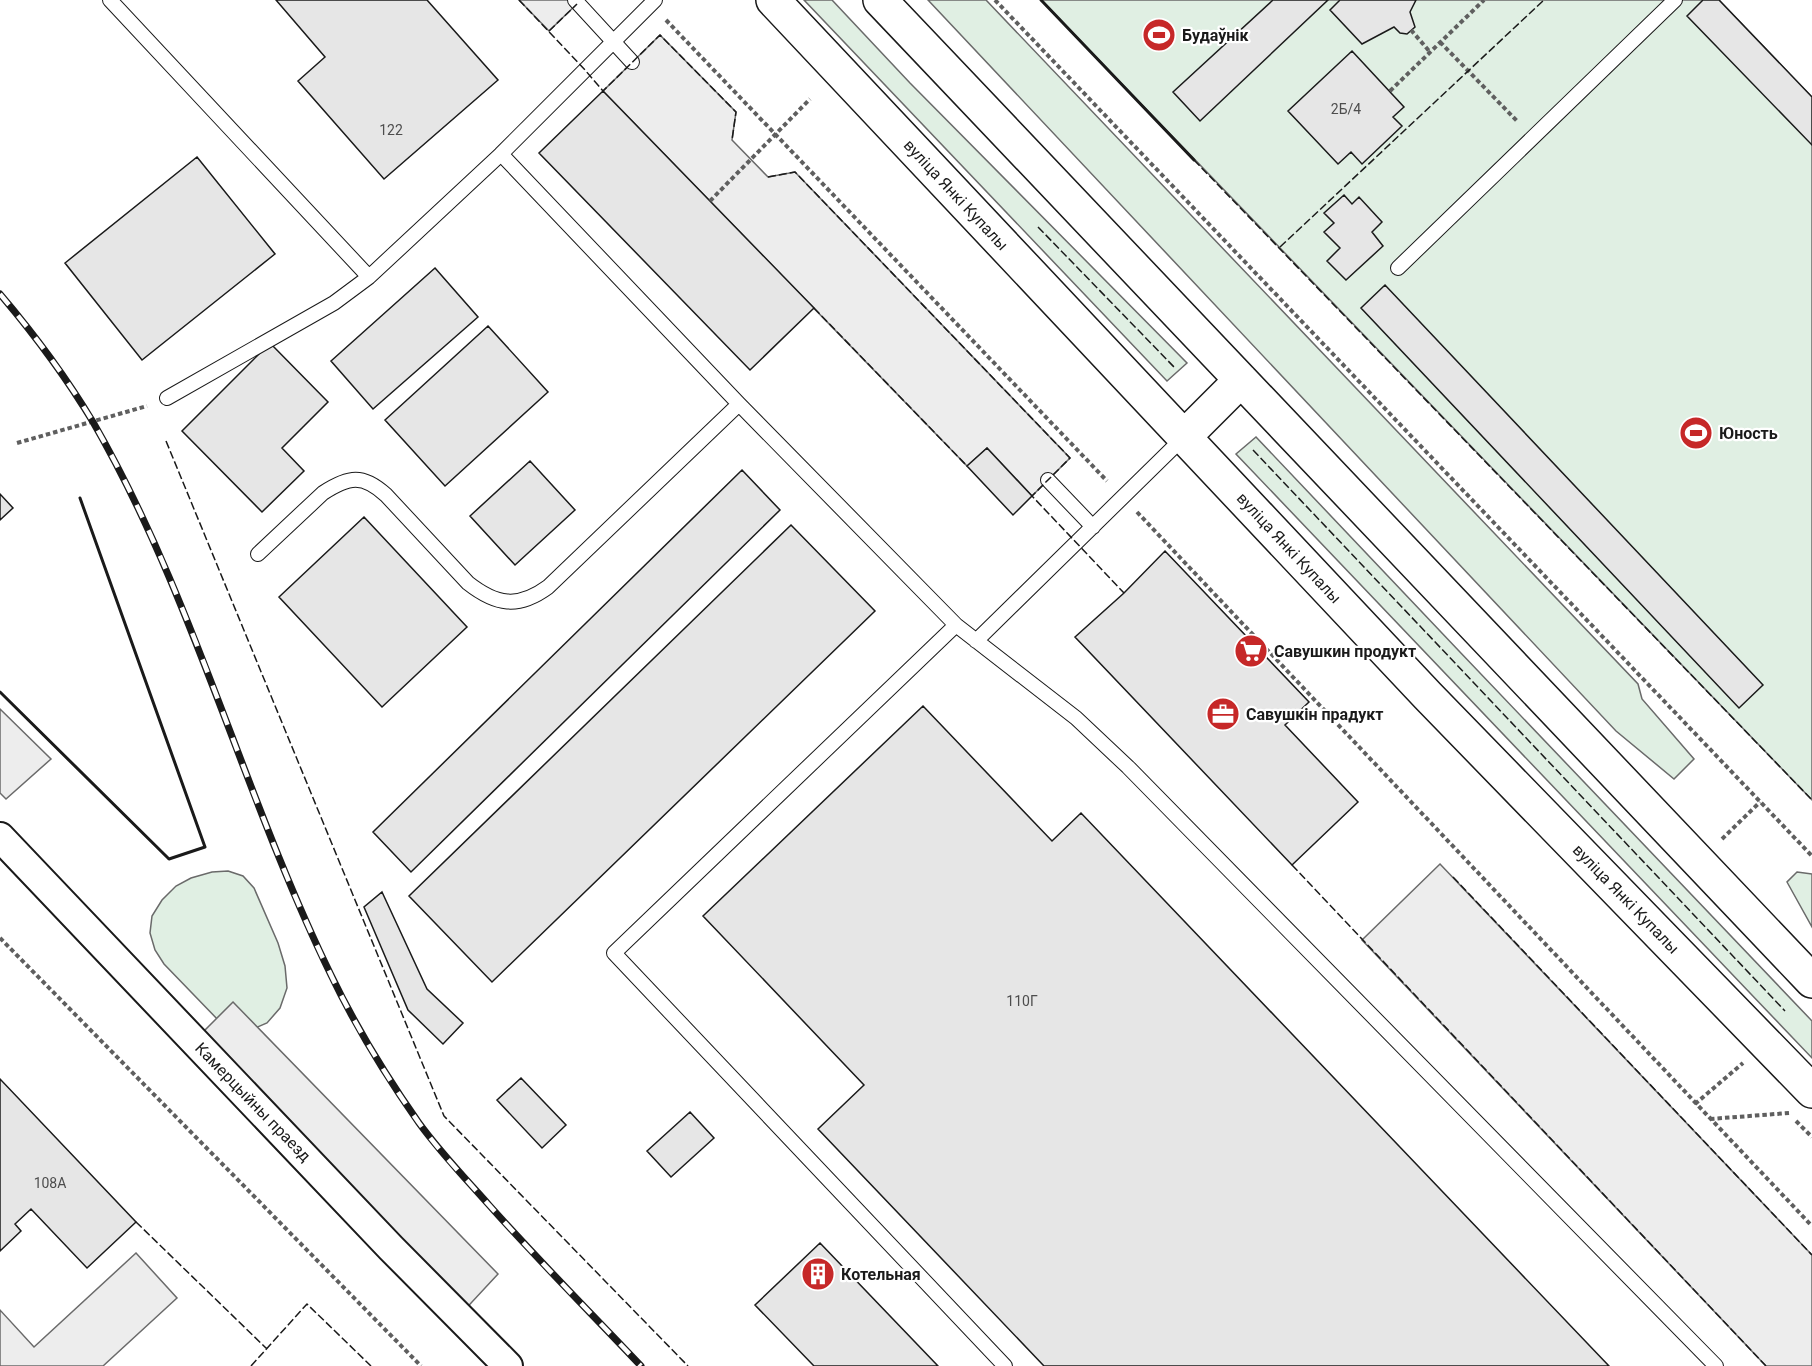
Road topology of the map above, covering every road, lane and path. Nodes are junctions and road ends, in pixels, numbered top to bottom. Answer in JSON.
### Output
{"nodes":[{"id":1,"x":110,"y":0,"type":"edge"},
{"id":2,"x":575,"y":0,"type":"edge"},
{"id":3,"x":772,"y":0,"type":"edge"},
{"id":4,"x":880,"y":0,"type":"edge"},
{"id":5,"x":995,"y":0,"type":"edge"},
{"id":6,"x":1484,"y":0,"type":"edge"},
{"id":7,"x":1675,"y":0,"type":"edge"},
{"id":8,"x":653,"y":2,"type":"edge"},
{"id":9,"x":1411,"y":30,"type":"dead end"},
{"id":10,"x":614,"y":42,"type":"junction"},
{"id":11,"x":1440,"y":42,"type":"junction"},
{"id":12,"x":1430,"y":52,"type":"junction"},
{"id":13,"x":632,"y":62,"type":"dead end"},
{"id":14,"x":1390,"y":91,"type":"dead end"},
{"id":15,"x":810,"y":99,"type":"dead end"},
{"id":16,"x":776,"y":135,"type":"junction"},
{"id":17,"x":1533,"y":137,"type":"junction"},
{"id":18,"x":501,"y":154,"type":"junction"},
{"id":19,"x":710,"y":201,"type":"dead end"},
{"id":20,"x":1398,"y":268,"type":"dead end"},
{"id":21,"x":369,"y":277,"type":"junction"},
{"id":22,"x":1241,"y":380,"type":"junction"},
{"id":23,"x":167,"y":398,"type":"joint"},
{"id":24,"x":739,"y":404,"type":"junction"},
{"id":25,"x":1184,"y":437,"type":"junction"},
{"id":26,"x":16,"y":443,"type":"dead end"},
{"id":27,"x":1048,"y":480,"type":"dead end"},
{"id":28,"x":1123,"y":498,"type":"junction"},
{"id":29,"x":1093,"y":527,"type":"junction"},
{"id":30,"x":258,"y":554,"type":"dead end"},
{"id":31,"x":956,"y":625,"type":"junction"},
{"id":32,"x":976,"y":641,"type":"junction"},
{"id":33,"x":1760,"y":802,"type":"junction"},
{"id":34,"x":0,"y":837,"type":"edge"},
{"id":35,"x":1812,"y":856,"type":"edge"},
{"id":36,"x":1699,"y":862,"type":"junction"},
{"id":37,"x":0,"y":938,"type":"edge"},
{"id":38,"x":1812,"y":981,"type":"edge"},
{"id":39,"x":1743,"y":1063,"type":"dead end"},
{"id":40,"x":1812,"y":1091,"type":"edge"},
{"id":41,"x":1695,"y":1104,"type":"junction"},
{"id":42,"x":1710,"y":1119,"type":"junction"},
{"id":43,"x":1812,"y":1137,"type":"edge"},
{"id":44,"x":1812,"y":1226,"type":"edge"},
{"id":45,"x":421,"y":1366,"type":"edge"},
{"id":46,"x":508,"y":1366,"type":"edge"},
{"id":47,"x":1005,"y":1366,"type":"edge"},
{"id":48,"x":1716,"y":1366,"type":"edge"}],
"edges":[{"from":1,"to":21,"type":"lane"},
{"from":2,"to":10,"type":"lane"},
{"from":3,"to":25,"type":"main road","name":"вуліца Янкі Купалы"},
{"from":4,"to":22,"type":"main road"},
{"from":5,"to":33,"type":"path"},
{"from":6,"to":11,"type":"path"},
{"from":7,"to":17,"type":"lane"},
{"from":8,"to":10,"type":"lane"},
{"from":8,"to":16,"type":"path"},
{"from":9,"to":12,"type":"path"},
{"from":10,"to":13,"type":"lane"},
{"from":10,"to":18,"type":"lane"},
{"from":11,"to":12,"type":"path"},
{"from":11,"to":17,"type":"path"},
{"from":12,"to":14,"type":"path"},
{"from":15,"to":16,"type":"path"},
{"from":16,"to":19,"type":"path"},
{"from":16,"to":28,"type":"path"},
{"from":17,"to":20,"type":"lane"},
{"from":18,"to":21,"type":"lane"},
{"from":18,"to":24,"type":"lane"},
{"from":21,"to":23,"type":"lane"},
{"from":22,"to":25,"type":"main road"},
{"from":22,"to":36,"type":"main road"},
{"from":23,"to":26,"type":"path"},
{"from":24,"to":30,"type":"lane"},
{"from":24,"to":31,"type":"lane"},
{"from":25,"to":28,"type":"lane"},
{"from":25,"to":40,"type":"main road","name":"вуліца Янкі Купалы"},
{"from":27,"to":29,"type":"lane"},
{"from":28,"to":29,"type":"lane"},
{"from":28,"to":41,"type":"path"},
{"from":29,"to":32,"type":"lane"},
{"from":31,"to":32,"type":"lane"},
{"from":31,"to":47,"type":"lane"},
{"from":32,"to":48,"type":"lane"},
{"from":33,"to":35,"type":"path"},
{"from":33,"to":36,"type":"path"},
{"from":34,"to":46,"type":"street","name":"Камерцыйны праезд"},
{"from":36,"to":38,"type":"main road"},
{"from":37,"to":45,"type":"path"},
{"from":39,"to":41,"type":"path"},
{"from":41,"to":42,"type":"path"},
{"from":42,"to":43,"type":"path"},
{"from":42,"to":44,"type":"path"}]}
